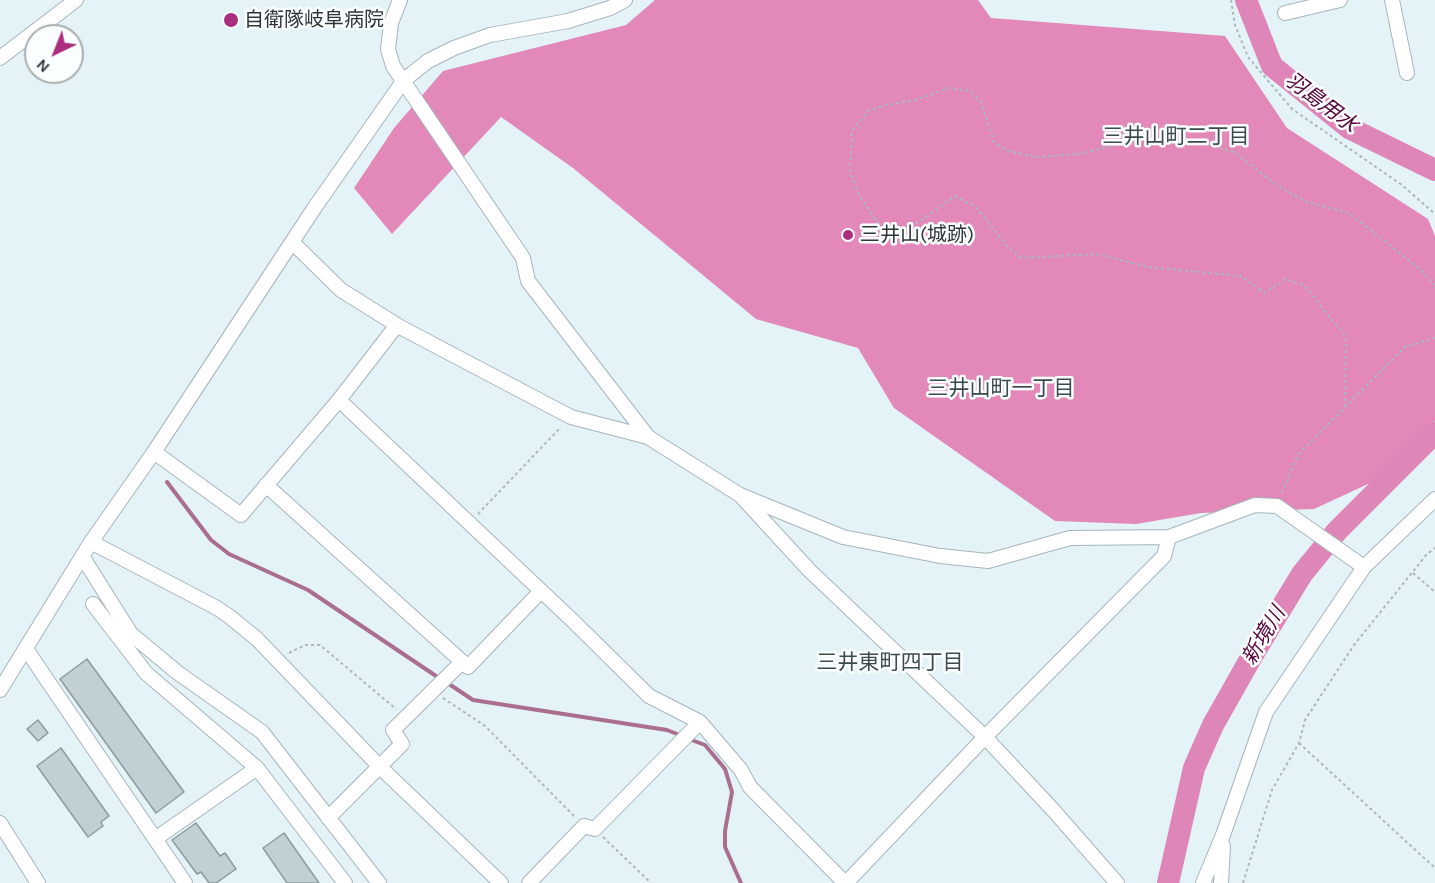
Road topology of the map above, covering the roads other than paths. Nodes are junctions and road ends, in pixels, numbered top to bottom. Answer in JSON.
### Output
{"nodes":[{"id":1,"x":76,"y":0,"type":"edge"},
{"id":2,"x":390,"y":0,"type":"edge"},
{"id":3,"x":400,"y":0,"type":"edge"},
{"id":4,"x":625,"y":0,"type":"edge"},
{"id":5,"x":1340,"y":0,"type":"edge"},
{"id":6,"x":1392,"y":0,"type":"edge"},
{"id":7,"x":61,"y":4,"type":"edge"},
{"id":8,"x":1285,"y":13,"type":"dead end"},
{"id":9,"x":394,"y":14,"type":"junction"},
{"id":10,"x":0,"y":58,"type":"edge"},
{"id":11,"x":1407,"y":73,"type":"dead end"},
{"id":12,"x":404,"y":80,"type":"junction"},
{"id":13,"x":292,"y":242,"type":"junction"},
{"id":14,"x":397,"y":324,"type":"junction"},
{"id":15,"x":339,"y":400,"type":"junction"},
{"id":16,"x":648,"y":437,"type":"junction"},
{"id":17,"x":154,"y":452,"type":"junction"},
{"id":18,"x":266,"y":485,"type":"junction"},
{"id":19,"x":740,"y":495,"type":"junction"},
{"id":20,"x":1435,"y":499,"type":"edge"},
{"id":21,"x":1169,"y":537,"type":"junction"},
{"id":22,"x":91,"y":542,"type":"junction"},
{"id":23,"x":82,"y":556,"type":"junction"},
{"id":24,"x":1360,"y":564,"type":"junction"},
{"id":25,"x":541,"y":591,"type":"junction"},
{"id":26,"x":93,"y":604,"type":"dead end"},
{"id":27,"x":26,"y":649,"type":"junction"},
{"id":28,"x":462,"y":662,"type":"junction"},
{"id":29,"x":0,"y":690,"type":"edge"},
{"id":30,"x":700,"y":722,"type":"junction"},
{"id":31,"x":985,"y":737,"type":"junction"},
{"id":32,"x":380,"y":767,"type":"junction"},
{"id":33,"x":257,"y":768,"type":"junction"},
{"id":34,"x":328,"y":818,"type":"junction"},
{"id":35,"x":0,"y":823,"type":"edge"},
{"id":36,"x":1223,"y":835,"type":"junction"},
{"id":37,"x":155,"y":839,"type":"junction"},
{"id":38,"x":38,"y":883,"type":"edge"},
{"id":39,"x":185,"y":883,"type":"edge"},
{"id":40,"x":345,"y":883,"type":"edge"},
{"id":41,"x":380,"y":883,"type":"edge"},
{"id":42,"x":501,"y":883,"type":"edge"},
{"id":43,"x":529,"y":883,"type":"edge"},
{"id":44,"x":846,"y":883,"type":"edge"},
{"id":45,"x":1117,"y":883,"type":"edge"},
{"id":46,"x":1203,"y":883,"type":"edge"},
{"id":47,"x":1221,"y":883,"type":"edge"}],
"edges":[{"from":1,"to":7,"type":"street"},
{"from":2,"to":9,"type":"street"},
{"from":3,"to":9,"type":"street"},
{"from":4,"to":12,"type":"street"},
{"from":5,"to":8,"type":"street"},
{"from":6,"to":11,"type":"street"},
{"from":7,"to":10,"type":"street"},
{"from":9,"to":12,"type":"street"},
{"from":12,"to":13,"type":"street"},
{"from":12,"to":16,"type":"street"},
{"from":13,"to":14,"type":"street"},
{"from":13,"to":17,"type":"street"},
{"from":14,"to":15,"type":"street"},
{"from":14,"to":16,"type":"street"},
{"from":15,"to":18,"type":"street"},
{"from":15,"to":25,"type":"street"},
{"from":16,"to":19,"type":"street"},
{"from":17,"to":18,"type":"street"},
{"from":17,"to":22,"type":"street"},
{"from":18,"to":28,"type":"street"},
{"from":19,"to":21,"type":"street"},
{"from":19,"to":31,"type":"street"},
{"from":20,"to":24,"type":"street"},
{"from":21,"to":24,"type":"street"},
{"from":21,"to":31,"type":"street"},
{"from":22,"to":23,"type":"street"},
{"from":22,"to":32,"type":"street"},
{"from":23,"to":27,"type":"street"},
{"from":23,"to":34,"type":"street"},
{"from":24,"to":36,"type":"street"},
{"from":25,"to":28,"type":"street"},
{"from":25,"to":30,"type":"street"},
{"from":26,"to":33,"type":"street"},
{"from":27,"to":29,"type":"street"},
{"from":27,"to":37,"type":"street"},
{"from":28,"to":32,"type":"street"},
{"from":30,"to":43,"type":"street"},
{"from":30,"to":44,"type":"street"},
{"from":31,"to":44,"type":"street"},
{"from":31,"to":45,"type":"street"},
{"from":32,"to":34,"type":"street"},
{"from":32,"to":42,"type":"street"},
{"from":33,"to":37,"type":"street"},
{"from":33,"to":40,"type":"street"},
{"from":34,"to":41,"type":"street"},
{"from":35,"to":38,"type":"street"},
{"from":36,"to":46,"type":"street"},
{"from":36,"to":47,"type":"street"},
{"from":37,"to":39,"type":"street"}]}
